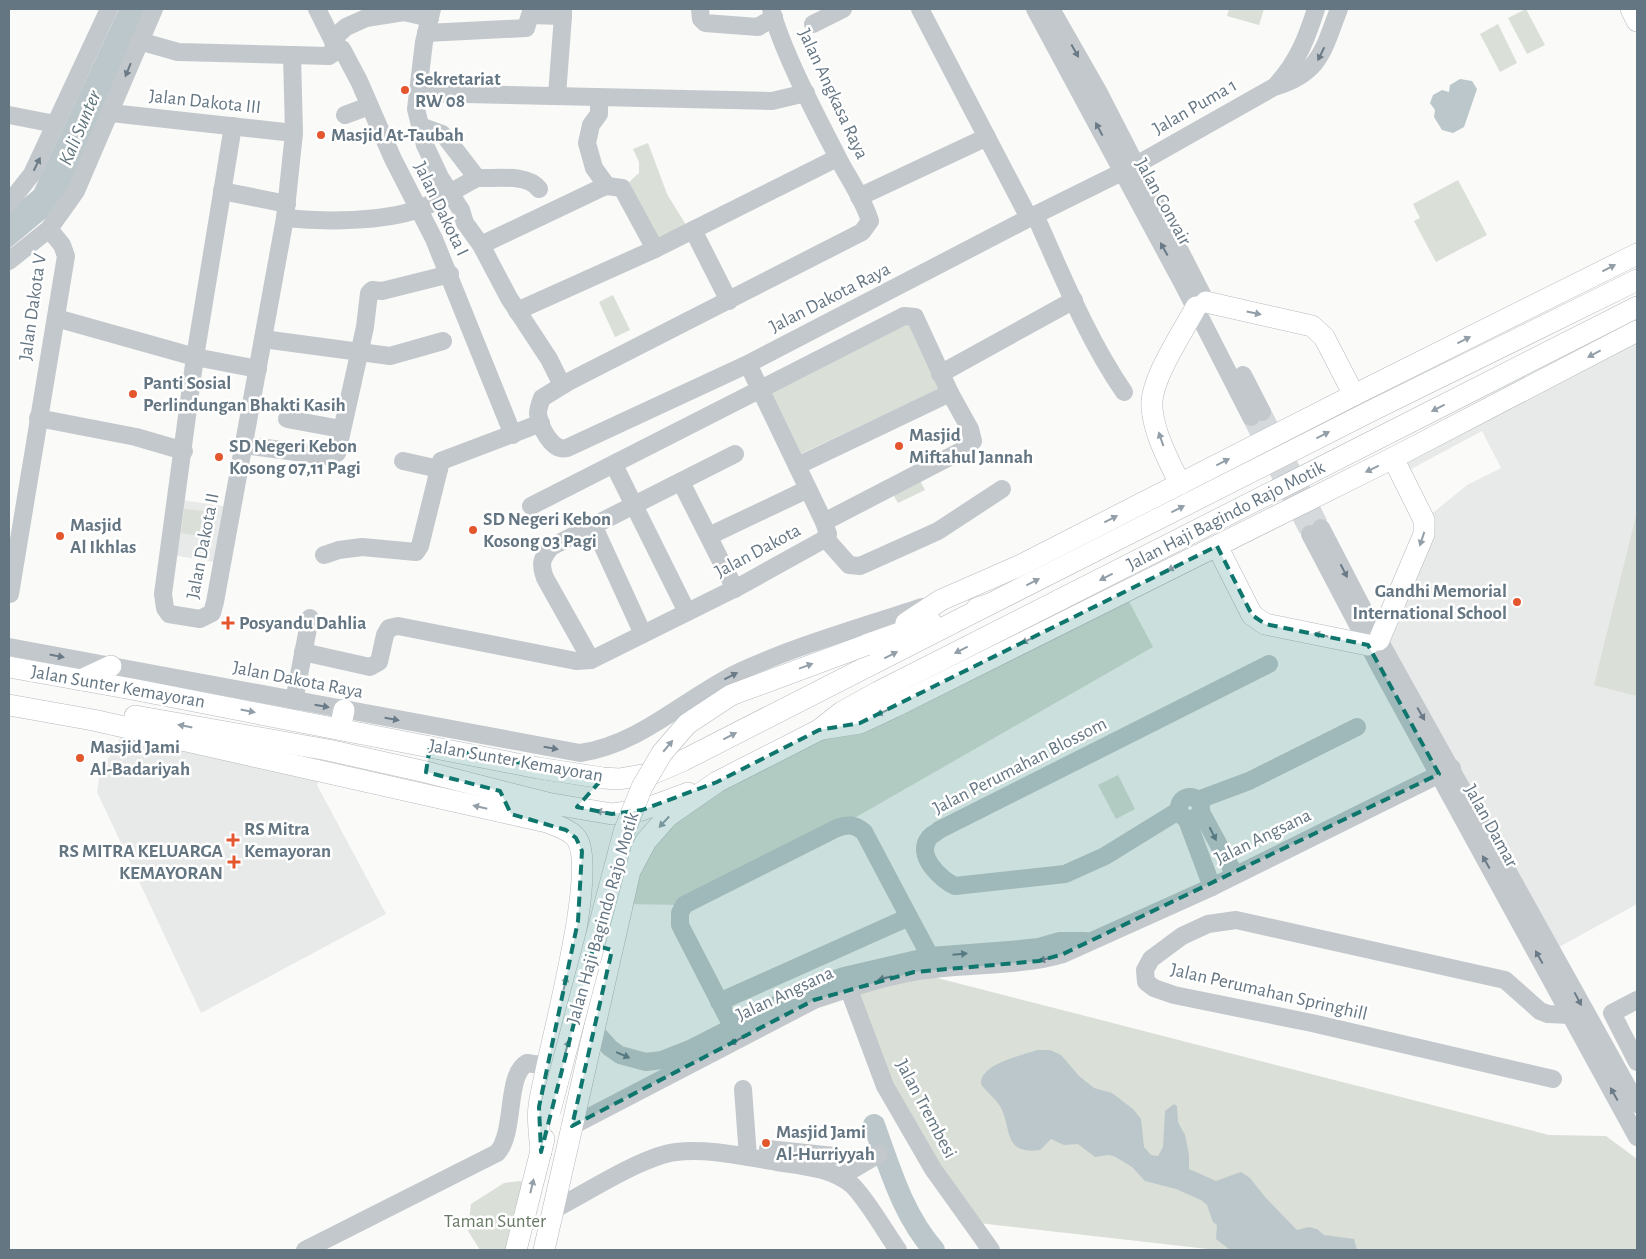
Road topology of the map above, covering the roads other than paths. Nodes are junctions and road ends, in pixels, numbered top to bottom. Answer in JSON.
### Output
{"nodes":[{"id":1,"x":109,"y":9,"type":"edge"},
{"id":2,"x":154,"y":9,"type":"edge"},
{"id":3,"x":317,"y":9,"type":"edge"},
{"id":4,"x":700,"y":9,"type":"edge"},
{"id":5,"x":843,"y":9,"type":"edge"},
{"id":6,"x":920,"y":9,"type":"edge"},
{"id":7,"x":1034,"y":9,"type":"edge"},
{"id":8,"x":1051,"y":9,"type":"edge"},
{"id":9,"x":1316,"y":9,"type":"edge"},
{"id":10,"x":1339,"y":9,"type":"edge"},
{"id":11,"x":1631,"y":9,"type":"edge"},
{"id":12,"x":772,"y":11,"type":"edge"},
{"id":13,"x":563,"y":12,"type":"edge"},
{"id":14,"x":429,"y":20,"type":"edge"},
{"id":15,"x":1637,"y":21,"type":"edge"},
{"id":16,"x":813,"y":24,"type":"dead end"},
{"id":17,"x":140,"y":42,"type":"junction"},
{"id":18,"x":336,"y":45,"type":"junction"},
{"id":19,"x":292,"y":55,"type":"junction"},
{"id":20,"x":1274,"y":87,"type":"junction"},
{"id":21,"x":806,"y":92,"type":"junction"},
{"id":22,"x":419,"y":93,"type":"junction"},
{"id":23,"x":557,"y":95,"type":"junction"},
{"id":24,"x":599,"y":98,"type":"junction"},
{"id":25,"x":369,"y":106,"type":"junction"},
{"id":26,"x":111,"y":113,"type":"junction"},
{"id":27,"x":9,"y":115,"type":"edge"},
{"id":28,"x":346,"y":115,"type":"dead end"},
{"id":29,"x":55,"y":124,"type":"junction"},
{"id":30,"x":233,"y":126,"type":"junction"},
{"id":31,"x":420,"y":126,"type":"junction"},
{"id":32,"x":294,"y":133,"type":"junction"},
{"id":33,"x":987,"y":137,"type":"junction"},
{"id":34,"x":838,"y":158,"type":"junction"},
{"id":35,"x":1129,"y":169,"type":"junction"},
{"id":36,"x":477,"y":178,"type":"junction"},
{"id":37,"x":17,"y":182,"type":"edge"},
{"id":38,"x":607,"y":186,"type":"junction"},
{"id":39,"x":539,"y":189,"type":"dead end"},
{"id":40,"x":222,"y":191,"type":"junction"},
{"id":41,"x":450,"y":191,"type":"junction"},
{"id":42,"x":859,"y":197,"type":"junction"},
{"id":43,"x":9,"y":203,"type":"edge"},
{"id":44,"x":419,"y":209,"type":"junction"},
{"id":45,"x":286,"y":211,"type":"junction"},
{"id":46,"x":1032,"y":217,"type":"junction"},
{"id":47,"x":49,"y":229,"type":"junction"},
{"id":48,"x":693,"y":230,"type":"junction"},
{"id":49,"x":481,"y":245,"type":"junction"},
{"id":50,"x":655,"y":249,"type":"junction"},
{"id":51,"x":1637,"y":254,"type":"edge"},
{"id":52,"x":9,"y":261,"type":"edge"},
{"id":53,"x":450,"y":274,"type":"junction"},
{"id":54,"x":1637,"y":280,"type":"edge"},
{"id":55,"x":1074,"y":300,"type":"junction"},
{"id":56,"x":729,"y":301,"type":"junction"},
{"id":57,"x":1201,"y":305,"type":"junction"},
{"id":58,"x":1637,"y":307,"type":"edge"},
{"id":59,"x":517,"y":311,"type":"junction"},
{"id":60,"x":56,"y":318,"type":"junction"},
{"id":61,"x":1637,"y":331,"type":"edge"},
{"id":62,"x":263,"y":340,"type":"junction"},
{"id":63,"x":443,"y":342,"type":"dead end"},
{"id":64,"x":359,"y":352,"type":"junction"},
{"id":65,"x":195,"y":357,"type":"junction"},
{"id":66,"x":1420,"y":362,"type":"junction"},
{"id":67,"x":748,"y":364,"type":"junction"},
{"id":68,"x":258,"y":369,"type":"junction"},
{"id":69,"x":940,"y":374,"type":"junction"},
{"id":70,"x":562,"y":385,"type":"junction"},
{"id":71,"x":760,"y":391,"type":"junction"},
{"id":72,"x":1124,"y":392,"type":"dead end"},
{"id":73,"x":1469,"y":392,"type":"junction"},
{"id":74,"x":950,"y":393,"type":"junction"},
{"id":75,"x":1354,"y":395,"type":"junction"},
{"id":76,"x":1371,"y":411,"type":"junction"},
{"id":77,"x":1257,"y":415,"type":"tunnel mouth"},
{"id":78,"x":38,"y":418,"type":"junction"},
{"id":79,"x":287,"y":419,"type":"dead end"},
{"id":80,"x":541,"y":423,"type":"junction"},
{"id":81,"x":1458,"y":424,"type":"junction"},
{"id":82,"x":341,"y":429,"type":"junction"},
{"id":83,"x":513,"y":435,"type":"junction"},
{"id":84,"x":244,"y":445,"type":"junction"},
{"id":85,"x":184,"y":451,"type":"junction"},
{"id":86,"x":735,"y":454,"type":"dead end"},
{"id":87,"x":1393,"y":458,"type":"junction"},
{"id":88,"x":403,"y":461,"type":"dead end"},
{"id":89,"x":614,"y":464,"type":"junction"},
{"id":90,"x":797,"y":466,"type":"junction"},
{"id":91,"x":439,"y":469,"type":"junction"},
{"id":92,"x":681,"y":482,"type":"junction"},
{"id":93,"x":1180,"y":484,"type":"junction"},
{"id":94,"x":808,"y":489,"type":"junction"},
{"id":95,"x":1002,"y":489,"type":"dead end"},
{"id":96,"x":635,"y":505,"type":"junction"},
{"id":97,"x":531,"y":506,"type":"dead end"},
{"id":98,"x":594,"y":526,"type":"junction"},
{"id":99,"x":825,"y":530,"type":"junction"},
{"id":100,"x":1315,"y":531,"type":"tunnel mouth"},
{"id":101,"x":709,"y":536,"type":"junction"},
{"id":102,"x":14,"y":543,"type":"edge"},
{"id":103,"x":1217,"y":546,"type":"junction"},
{"id":104,"x":324,"y":555,"type":"dead end"},
{"id":105,"x":735,"y":589,"type":"junction"},
{"id":106,"x":10,"y":594,"type":"edge"},
{"id":107,"x":941,"y":600,"type":"junction"},
{"id":108,"x":990,"y":604,"type":"junction"},
{"id":109,"x":687,"y":612,"type":"junction"},
{"id":110,"x":310,"y":618,"type":"dead end"},
{"id":111,"x":643,"y":634,"type":"junction"},
{"id":112,"x":887,"y":637,"type":"junction"},
{"id":113,"x":1374,"y":642,"type":"junction"},
{"id":114,"x":9,"y":647,"type":"edge"},
{"id":115,"x":303,"y":652,"type":"junction"},
{"id":116,"x":591,"y":660,"type":"junction"},
{"id":117,"x":1269,"y":664,"type":"dead end"},
{"id":118,"x":111,"y":666,"type":"junction"},
{"id":119,"x":9,"y":667,"type":"edge"},
{"id":120,"x":81,"y":680,"type":"junction"},
{"id":121,"x":9,"y":694,"type":"edge"},
{"id":122,"x":294,"y":701,"type":"junction"},
{"id":123,"x":9,"y":705,"type":"edge"},
{"id":124,"x":94,"y":714,"type":"junction"},
{"id":125,"x":342,"y":719,"type":"junction"},
{"id":126,"x":1357,"y":727,"type":"dead end"},
{"id":127,"x":819,"y":730,"type":"junction"},
{"id":128,"x":430,"y":746,"type":"junction"},
{"id":129,"x":328,"y":750,"type":"junction"},
{"id":130,"x":580,"y":753,"type":"joint"},
{"id":131,"x":305,"y":768,"type":"junction"},
{"id":132,"x":1445,"y":771,"type":"junction"},
{"id":133,"x":426,"y":772,"type":"junction"},
{"id":134,"x":603,"y":778,"type":"junction"},
{"id":135,"x":717,"y":782,"type":"junction"},
{"id":136,"x":500,"y":791,"type":"junction"},
{"id":137,"x":577,"y":807,"type":"junction"},
{"id":138,"x":1191,"y":811,"type":"junction"},
{"id":139,"x":511,"y":814,"type":"junction"},
{"id":140,"x":566,"y":830,"type":"junction"},
{"id":141,"x":1235,"y":875,"type":"junction"},
{"id":142,"x":1212,"y":886,"type":"junction"},
{"id":143,"x":581,"y":898,"type":"junction"},
{"id":144,"x":623,"y":904,"type":"junction"},
{"id":145,"x":909,"y":917,"type":"junction"},
{"id":146,"x":1091,"y":940,"type":"junction"},
{"id":147,"x":930,"y":956,"type":"junction"},
{"id":148,"x":846,"y":982,"type":"junction"},
{"id":149,"x":1637,"y":1000,"type":"edge"},
{"id":150,"x":719,"y":1002,"type":"junction"},
{"id":151,"x":1580,"y":1022,"type":"junction"},
{"id":152,"x":733,"y":1028,"type":"junction"},
{"id":153,"x":593,"y":1029,"type":"junction"},
{"id":154,"x":1637,"y":1062,"type":"edge"},
{"id":155,"x":547,"y":1066,"type":"junction"},
{"id":156,"x":1553,"y":1079,"type":"dead end"},
{"id":157,"x":743,"y":1089,"type":"dead end"},
{"id":158,"x":1637,"y":1104,"type":"edge"},
{"id":159,"x":572,"y":1126,"type":"junction"},
{"id":160,"x":1637,"y":1137,"type":"edge"},
{"id":161,"x":541,"y":1152,"type":"junction"},
{"id":162,"x":748,"y":1152,"type":"junction"},
{"id":163,"x":879,"y":1154,"type":"dead end"},
{"id":164,"x":834,"y":1156,"type":"dead end"},
{"id":165,"x":840,"y":1177,"type":"junction"},
{"id":166,"x":553,"y":1210,"type":"junction"},
{"id":167,"x":305,"y":1250,"type":"edge"},
{"id":168,"x":516,"y":1250,"type":"edge"},
{"id":169,"x":544,"y":1250,"type":"edge"},
{"id":170,"x":898,"y":1250,"type":"edge"},
{"id":171,"x":991,"y":1250,"type":"edge"}],
"edges":[{"from":1,"to":29,"type":"street"},
{"from":2,"to":17,"type":"street"},
{"from":3,"to":18,"type":"street","name":"Jalan Dakota I"},
{"from":4,"to":12,"type":"street"},
{"from":5,"to":16,"type":"street"},
{"from":6,"to":33,"type":"street"},
{"from":35,"to":7,"type":"street","name":"Jalan Convair","one_way":true},
{"from":8,"to":35,"type":"street","name":"Jalan Convair","one_way":true},
{"from":9,"to":20,"type":"street","name":"Jalan Puma 1"},
{"from":10,"to":20,"type":"street","name":"Jalan Puma 1","one_way":true},
{"from":11,"to":15,"type":"main road"},
{"from":12,"to":21,"type":"street","name":"Jalan Angkasa Raya"},
{"from":13,"to":14,"type":"street"},
{"from":13,"to":23,"type":"street"},
{"from":14,"to":18,"type":"street"},
{"from":14,"to":22,"type":"street"},
{"from":17,"to":19,"type":"street"},
{"from":17,"to":26,"type":"street","one_way":true},
{"from":18,"to":19,"type":"street"},
{"from":18,"to":25,"type":"street","name":"Jalan Dakota I"},
{"from":19,"to":32,"type":"street","name":"Jalan Dakota II"},
{"from":20,"to":35,"type":"street","name":"Jalan Puma 1"},
{"from":21,"to":24,"type":"street"},
{"from":21,"to":34,"type":"street","name":"Jalan Angkasa Raya"},
{"from":22,"to":23,"type":"street"},
{"from":22,"to":31,"type":"street"},
{"from":23,"to":24,"type":"street"},
{"from":24,"to":38,"type":"street"},
{"from":25,"to":28,"type":"street"},
{"from":25,"to":44,"type":"street","name":"Jalan Dakota I"},
{"from":26,"to":30,"type":"street","name":"Jalan Dakota III"},
{"from":26,"to":47,"type":"street"},
{"from":27,"to":29,"type":"street"},
{"from":37,"to":29,"type":"street","one_way":true},
{"from":30,"to":32,"type":"street","name":"Jalan Dakota III"},
{"from":30,"to":40,"type":"street","name":"Jalan Dakota II"},
{"from":31,"to":36,"type":"street"},
{"from":31,"to":41,"type":"street"},
{"from":32,"to":45,"type":"street","name":"Jalan Dakota II"},
{"from":33,"to":42,"type":"street"},
{"from":33,"to":46,"type":"street"},
{"from":34,"to":42,"type":"street","name":"Jalan Angkasa Raya"},
{"from":34,"to":48,"type":"street"},
{"from":35,"to":46,"type":"street","name":"Jalan Dakota Raya"},
{"from":35,"to":57,"type":"street","name":"Jalan Convair"},
{"from":36,"to":39,"type":"street"},
{"from":36,"to":41,"type":"street"},
{"from":37,"to":43,"type":"street"},
{"from":38,"to":49,"type":"street"},
{"from":38,"to":50,"type":"street"},
{"from":40,"to":45,"type":"street"},
{"from":40,"to":65,"type":"street","name":"Jalan Dakota II"},
{"from":41,"to":44,"type":"street"},
{"from":41,"to":49,"type":"street"},
{"from":42,"to":56,"type":"street","name":"Jalan Angkasa Raya"},
{"from":44,"to":45,"type":"street"},
{"from":44,"to":53,"type":"street","name":"Jalan Dakota I"},
{"from":45,"to":62,"type":"street","name":"Jalan Dakota II"},
{"from":46,"to":55,"type":"street"},
{"from":46,"to":67,"type":"street","name":"Jalan Dakota Raya"},
{"from":47,"to":52,"type":"street"},
{"from":47,"to":60,"type":"street","name":"Jalan Dakota V"},
{"from":48,"to":50,"type":"street"},
{"from":48,"to":56,"type":"street"},
{"from":49,"to":59,"type":"street"},
{"from":50,"to":59,"type":"street"},
{"from":66,"to":51,"type":"main road","name":"Jalan Haji Bagindo Rajo Motik","one_way":true},
{"from":53,"to":64,"type":"street"},
{"from":53,"to":83,"type":"street","name":"Jalan Dakota I"},
{"from":54,"to":76,"type":"main road","name":"Jalan Haji Bagindo Rajo Motik"},
{"from":55,"to":69,"type":"street"},
{"from":55,"to":72,"type":"street"},
{"from":56,"to":70,"type":"street"},
{"from":57,"to":75,"type":"main road","one_way":true},
{"from":57,"to":77,"type":"street","name":"Jalan Convair"},
{"from":93,"to":57,"type":"main road","one_way":true},
{"from":58,"to":73,"type":"main road","name":"Jalan Haji Bagindo Rajo Motik"},
{"from":59,"to":70,"type":"street"},
{"from":60,"to":65,"type":"street"},
{"from":60,"to":78,"type":"street","name":"Jalan Dakota V"},
{"from":61,"to":81,"type":"main road","name":"Jalan Haji Bagindo Rajo Motik","one_way":true},
{"from":62,"to":64,"type":"street"},
{"from":62,"to":68,"type":"street","name":"Jalan Dakota II"},
{"from":63,"to":64,"type":"street"},
{"from":64,"to":82,"type":"street"},
{"from":65,"to":68,"type":"street"},
{"from":65,"to":85,"type":"street","name":"Jalan Dakota II"},
{"from":66,"to":75,"type":"main road","name":"Jalan Haji Bagindo Rajo Motik"},
{"from":66,"to":76,"type":"main road"},
{"from":67,"to":71,"type":"street","name":"Jalan Dakota"},
{"from":67,"to":80,"type":"street","name":"Jalan Dakota Raya"},
{"from":68,"to":84,"type":"street","name":"Jalan Dakota II"},
{"from":69,"to":71,"type":"street"},
{"from":69,"to":74,"type":"street"},
{"from":70,"to":80,"type":"street"},
{"from":71,"to":89,"type":"street"},
{"from":71,"to":90,"type":"street","name":"Jalan Dakota"},
{"from":73,"to":81,"type":"main road"},
{"from":73,"to":127,"type":"main road","name":"Jalan Haji Bagindo Rajo Motik","one_way":true},
{"from":74,"to":90,"type":"street"},
{"from":74,"to":99,"type":"street"},
{"from":93,"to":75,"type":"main road","name":"Jalan Haji Bagindo Rajo Motik","one_way":true},
{"from":108,"to":76,"type":"main road","name":"Jalan Haji Bagindo Rajo Motik","one_way":true},
{"from":78,"to":85,"type":"street"},
{"from":78,"to":102,"type":"street","name":"Jalan Dakota V"},
{"from":79,"to":82,"type":"street"},
{"from":80,"to":83,"type":"street"},
{"from":81,"to":87,"type":"main road","name":"Jalan Haji Bagindo Rajo Motik"},
{"from":82,"to":84,"type":"street"},
{"from":83,"to":91,"type":"street"},
{"from":84,"to":85,"type":"street","name":"Jalan Dakota II"},
{"from":86,"to":92,"type":"street"},
{"from":87,"to":103,"type":"main road","name":"Jalan Haji Bagindo Rajo Motik","one_way":true},
{"from":87,"to":113,"type":"main road","one_way":true},
{"from":88,"to":91,"type":"street"},
{"from":89,"to":96,"type":"street"},
{"from":89,"to":97,"type":"street"},
{"from":90,"to":94,"type":"street","name":"Jalan Dakota"},
{"from":91,"to":104,"type":"street"},
{"from":92,"to":96,"type":"street"},
{"from":92,"to":101,"type":"street"},
{"from":107,"to":93,"type":"main road","name":"Jalan Haji Bagindo Rajo Motik","one_way":true},
{"from":94,"to":99,"type":"street","name":"Jalan Dakota"},
{"from":94,"to":101,"type":"street"},
{"from":95,"to":99,"type":"street"},
{"from":96,"to":98,"type":"street"},
{"from":96,"to":109,"type":"street"},
{"from":98,"to":111,"type":"street"},
{"from":98,"to":116,"type":"street"},
{"from":99,"to":105,"type":"street","name":"Jalan Dakota"},
{"from":100,"to":113,"type":"street","name":"Jalan Damar"},
{"from":101,"to":105,"type":"street"},
{"from":102,"to":106,"type":"street","name":"Jalan Dakota V"},
{"from":113,"to":103,"type":"main road","one_way":true},
{"from":103,"to":127,"type":"main road","name":"Jalan Haji Bagindo Rajo Motik","one_way":true},
{"from":105,"to":109,"type":"street","name":"Jalan Dakota"},
{"from":107,"to":112,"type":"main road","name":"Jalan Haji Bagindo Rajo Motik"},
{"from":130,"to":107,"type":"street","name":"Jalan Haji Bagindo Rajo Motik","one_way":true},
{"from":108,"to":112,"type":"main road","name":"Jalan Haji Bagindo Rajo Motik"},
{"from":134,"to":108,"type":"main road","name":"Jalan Sunter Kemayoran","one_way":true},
{"from":109,"to":111,"type":"street","name":"Jalan Dakota"},
{"from":110,"to":115,"type":"street"},
{"from":111,"to":116,"type":"street","name":"Jalan Dakota"},
{"from":161,"to":112,"type":"main road","name":"Jalan Haji Bagindo Rajo Motik","one_way":true,"bridge":true},
{"from":113,"to":132,"type":"street","name":"Jalan Damar"},
{"from":114,"to":118,"type":"street","name":"Jalan Dakota Raya","one_way":true},
{"from":115,"to":116,"type":"street","name":"Jalan Dakota"},
{"from":115,"to":122,"type":"street"},
{"from":117,"to":138,"type":"street","name":"Jalan Perumahan Blossom"},
{"from":118,"to":120,"type":"main road"},
{"from":118,"to":122,"type":"street","name":"Jalan Dakota Raya"},
{"from":119,"to":120,"type":"main road","name":"Jalan Sunter Kemayoran"},
{"from":120,"to":125,"type":"main road","name":"Jalan Sunter Kemayoran","one_way":true},
{"from":121,"to":124,"type":"main road","name":"Jalan Sunter Kemayoran"},
{"from":122,"to":125,"type":"street","name":"Jalan Dakota Raya","one_way":true},
{"from":123,"to":124,"type":"main road"},
{"from":129,"to":124,"type":"main road","name":"Jalan Sunter Kemayoran","one_way":true},
{"from":124,"to":131,"type":"main road"},
{"from":125,"to":128,"type":"main road","name":"Jalan Sunter Kemayoran"},
{"from":125,"to":130,"type":"street","name":"Jalan Dakota Raya","one_way":true},
{"from":126,"to":138,"type":"street","name":"Jalan Perumahan Blossom"},
{"from":127,"to":135,"type":"main road","name":"Jalan Haji Bagindo Rajo Motik"},
{"from":128,"to":133,"type":"main road"},
{"from":128,"to":134,"type":"main road","name":"Jalan Sunter Kemayoran"},
{"from":129,"to":131,"type":"main road"},
{"from":129,"to":133,"type":"main road","name":"Jalan Sunter Kemayoran"},
{"from":139,"to":131,"type":"main road","one_way":true},
{"from":132,"to":141,"type":"street","name":"Jalan Angsana"},
{"from":132,"to":151,"type":"street","name":"Jalan Damar"},
{"from":133,"to":136,"type":"main road","name":"Jalan Sunter Kemayoran"},
{"from":134,"to":137,"type":"main road"},
{"from":135,"to":137,"type":"main road","name":"Jalan Sunter Kemayoran","one_way":true},
{"from":135,"to":144,"type":"main road","name":"Jalan Haji Bagindo Rajo Motik","one_way":true},
{"from":136,"to":137,"type":"main road","name":"Jalan Sunter Kemayoran"},
{"from":136,"to":139,"type":"main road"},
{"from":137,"to":140,"type":"main road"},
{"from":138,"to":141,"type":"street","one_way":true},
{"from":138,"to":142,"type":"street"},
{"from":139,"to":140,"type":"main road"},
{"from":140,"to":143,"type":"main road"},
{"from":141,"to":142,"type":"street","name":"Jalan Angsana"},
{"from":142,"to":146,"type":"street","name":"Jalan Angsana"},
{"from":143,"to":144,"type":"main road"},
{"from":155,"to":143,"type":"main road","one_way":true},
{"from":144,"to":153,"type":"main road","name":"Jalan Haji Bagindo Rajo Motik"},
{"from":145,"to":147,"type":"street"},
{"from":145,"to":150,"type":"street"},
{"from":145,"to":150,"type":"street"},
{"from":147,"to":146,"type":"street","name":"Jalan Angsana","one_way":true},
{"from":146,"to":148,"type":"street","name":"Jalan Angsana","one_way":true},
{"from":147,"to":148,"type":"street","name":"Jalan Angsana"},
{"from":148,"to":152,"type":"street","name":"Jalan Angsana"},
{"from":148,"to":159,"type":"street","name":"Jalan Angsana","one_way":true},
{"from":148,"to":171,"type":"street","name":"Jalan Trembesi"},
{"from":149,"to":154,"type":"street"},
{"from":150,"to":152,"type":"street"},
{"from":151,"to":156,"type":"street","name":"Jalan Perumahan Springhill"},
{"from":151,"to":158,"type":"street","name":"Jalan Damar"},
{"from":160,"to":151,"type":"street","name":"Jalan Damar","one_way":true},
{"from":153,"to":152,"type":"street","name":"Jalan Angsana","one_way":true},
{"from":153,"to":159,"type":"main road","name":"Jalan Haji Bagindo Rajo Motik"},
{"from":155,"to":161,"type":"main road"},
{"from":155,"to":167,"type":"street"},
{"from":157,"to":162,"type":"street"},
{"from":159,"to":166,"type":"main road","name":"Jalan Haji Bagindo Rajo Motik"},
{"from":168,"to":161,"type":"main road","name":"Jalan Haji Bagindo Rajo Motik","one_way":true},
{"from":162,"to":164,"type":"street"},
{"from":162,"to":165,"type":"street"},
{"from":162,"to":166,"type":"street"},
{"from":163,"to":165,"type":"street"},
{"from":165,"to":170,"type":"street"},
{"from":166,"to":169,"type":"main road","name":"Jalan Haji Bagindo Rajo Motik"}]}
